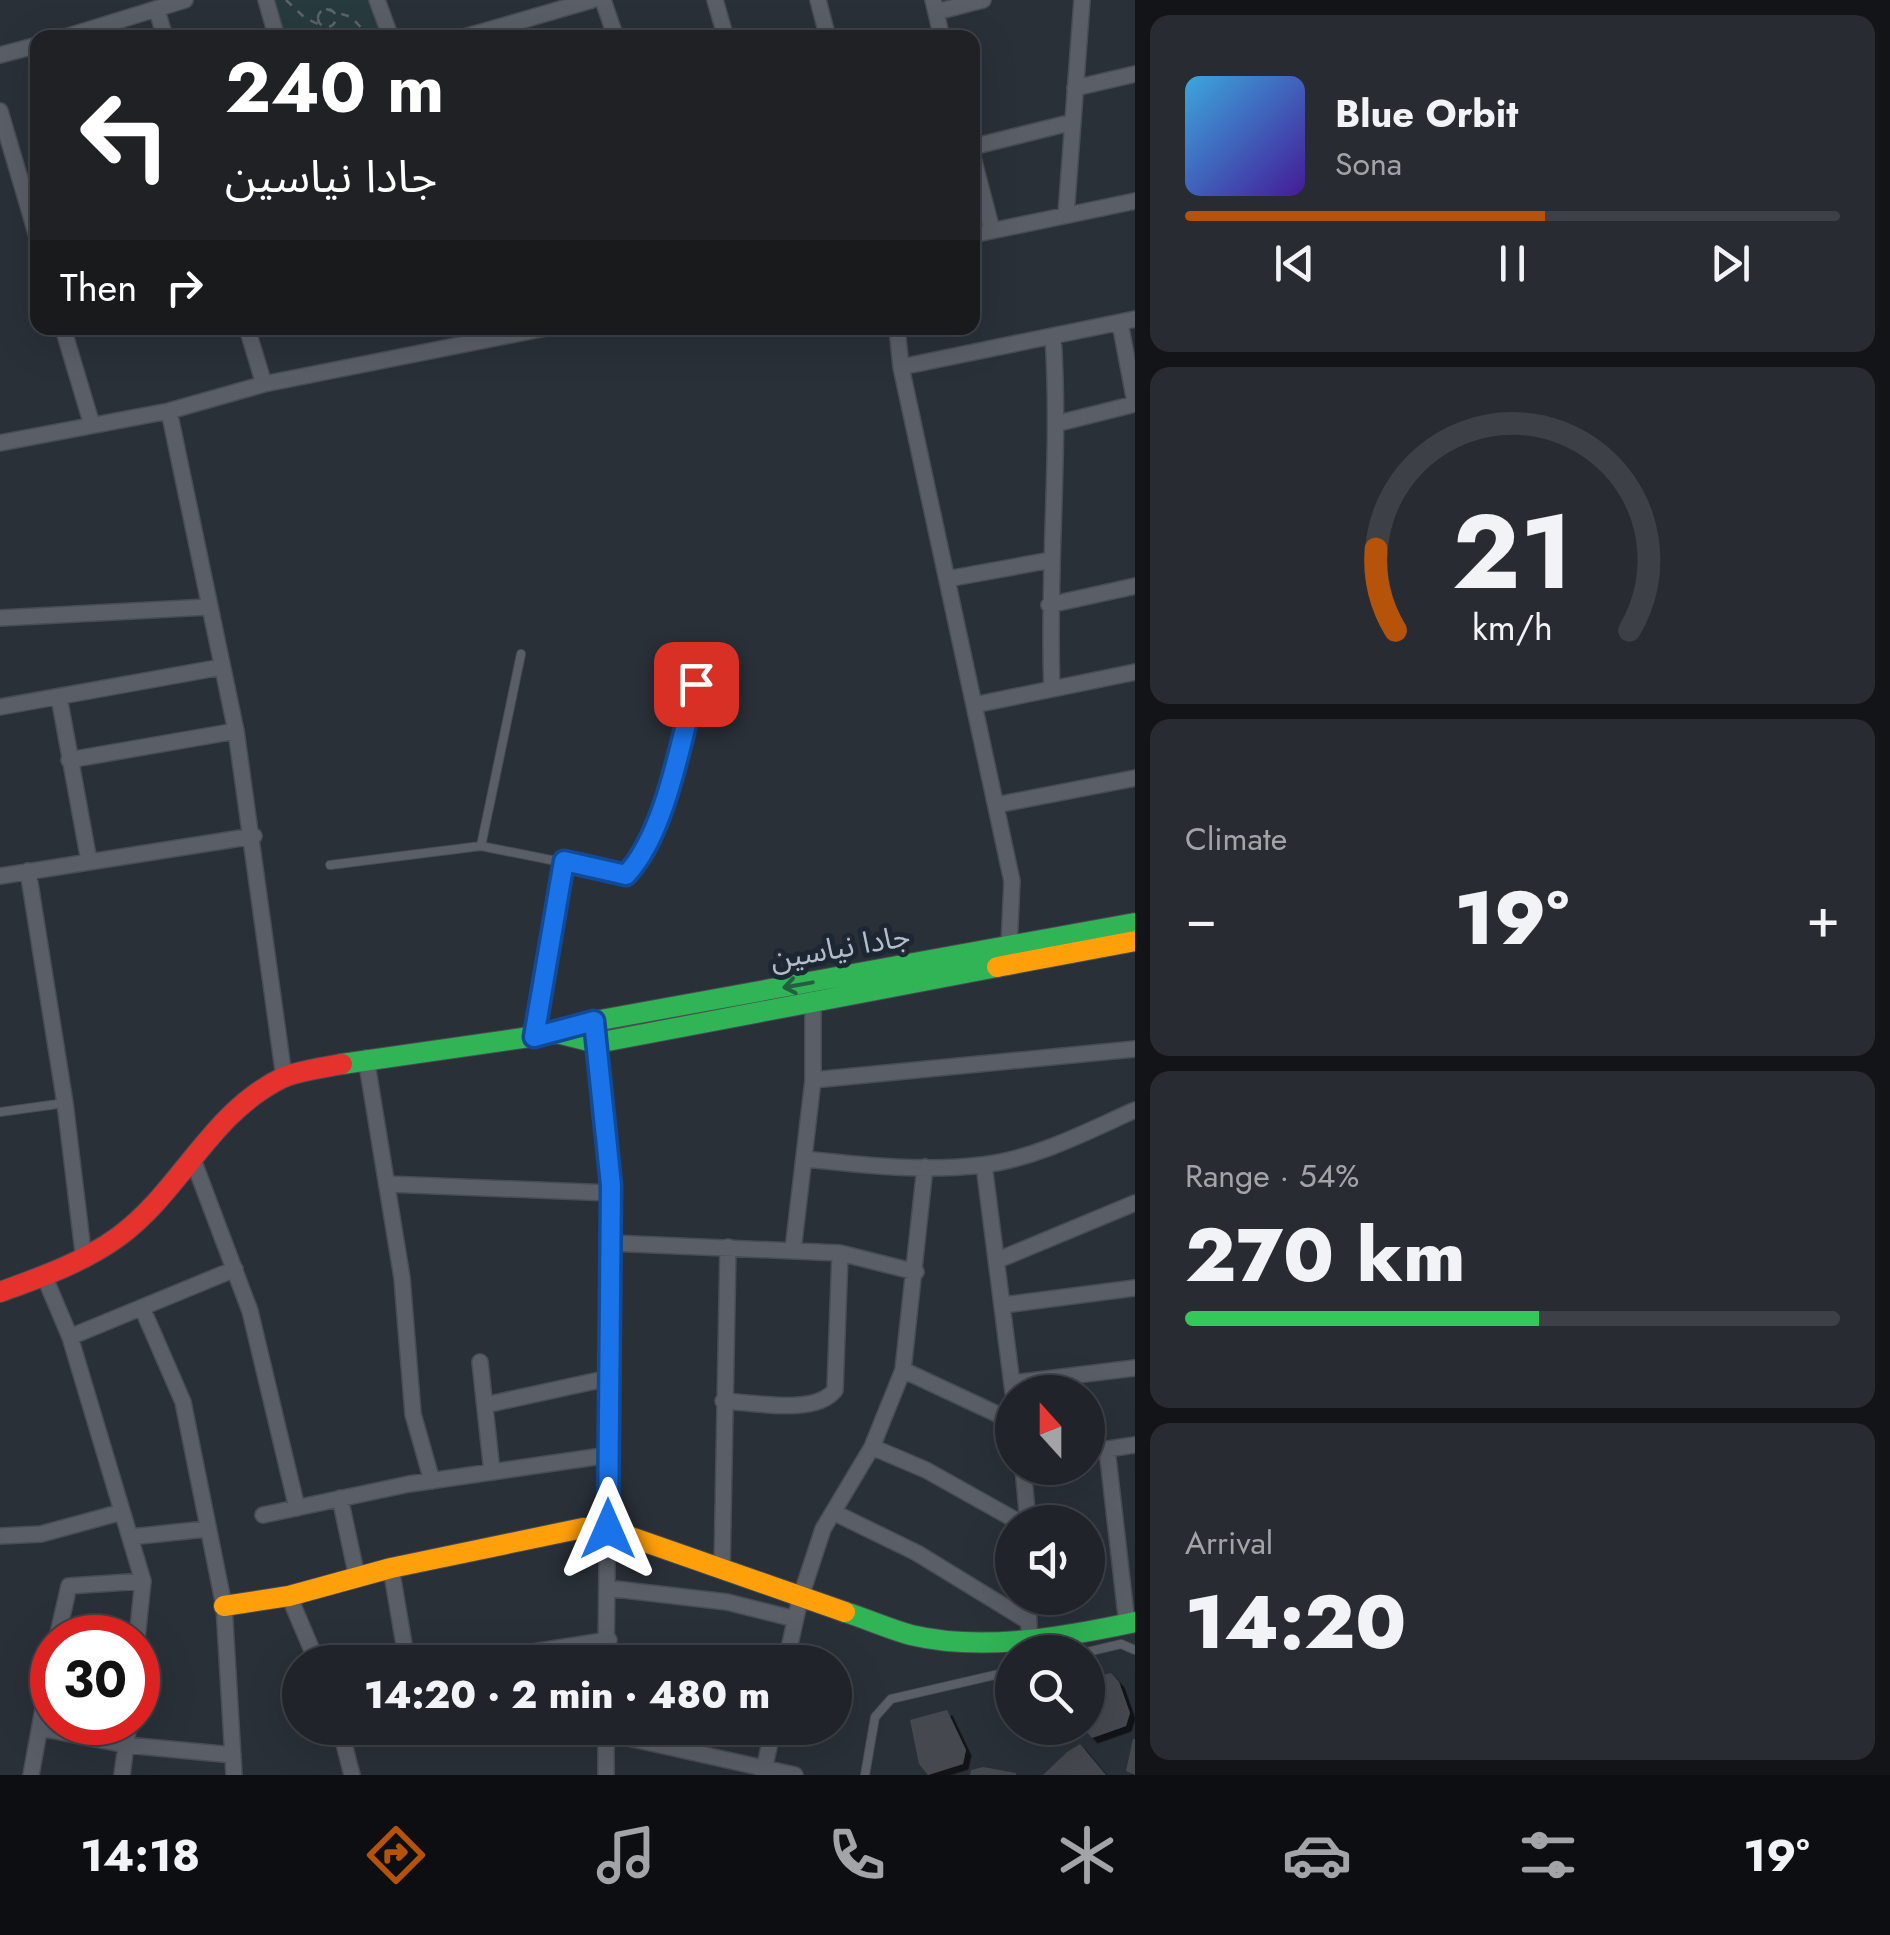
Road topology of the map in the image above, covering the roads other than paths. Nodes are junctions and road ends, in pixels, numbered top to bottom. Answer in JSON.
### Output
{"nodes":[{"id":1,"x":185,"y":0,"type":"edge"},
{"id":2,"x":266,"y":0,"type":"edge"},
{"id":3,"x":376,"y":0,"type":"edge"},
{"id":4,"x":592,"y":0,"type":"edge"},
{"id":5,"x":603,"y":0,"type":"edge"},
{"id":6,"x":715,"y":0,"type":"edge"},
{"id":7,"x":818,"y":0,"type":"edge"},
{"id":8,"x":983,"y":0,"type":"edge"},
{"id":9,"x":1082,"y":0,"type":"edge"},
{"id":10,"x":934,"y":6,"type":"edge"},
{"id":11,"x":157,"y":10,"type":"junction"},
{"id":12,"x":89,"y":30,"type":"edge"},
{"id":13,"x":163,"y":30,"type":"edge"},
{"id":14,"x":275,"y":30,"type":"edge"},
{"id":15,"x":388,"y":30,"type":"edge"},
{"id":16,"x":489,"y":30,"type":"edge"},
{"id":17,"x":613,"y":30,"type":"edge"},
{"id":18,"x":724,"y":30,"type":"edge"},
{"id":19,"x":826,"y":30,"type":"edge"},
{"id":20,"x":30,"y":47,"type":"edge"},
{"id":21,"x":0,"y":56,"type":"edge"},
{"id":22,"x":1135,"y":74,"type":"edge"},
{"id":23,"x":1075,"y":88,"type":"junction"},
{"id":24,"x":0,"y":112,"type":"edge"},
{"id":25,"x":1073,"y":122,"type":"junction"},
{"id":26,"x":980,"y":148,"type":"edge"},
{"id":27,"x":980,"y":182,"type":"edge"},
{"id":28,"x":1135,"y":201,"type":"edge"},
{"id":29,"x":30,"y":213,"type":"edge"},
{"id":30,"x":1066,"y":215,"type":"junction"},
{"id":31,"x":992,"y":230,"type":"junction"},
{"id":32,"x":980,"y":233,"type":"edge"},
{"id":33,"x":1127,"y":321,"type":"edge"},
{"id":34,"x":65,"y":335,"type":"edge"},
{"id":35,"x":248,"y":335,"type":"edge"},
{"id":36,"x":471,"y":335,"type":"edge"},
{"id":37,"x":898,"y":335,"type":"edge"},
{"id":38,"x":1053,"y":336,"type":"junction"},
{"id":39,"x":901,"y":368,"type":"junction"},
{"id":40,"x":264,"y":384,"type":"junction"},
{"id":41,"x":1135,"y":403,"type":"edge"},
{"id":42,"x":169,"y":410,"type":"junction"},
{"id":43,"x":1059,"y":423,"type":"junction"},
{"id":44,"x":92,"y":425,"type":"junction"},
{"id":45,"x":0,"y":442,"type":"edge"},
{"id":46,"x":1051,"y":560,"type":"junction"},
{"id":47,"x":947,"y":579,"type":"junction"},
{"id":48,"x":1135,"y":586,"type":"edge"},
{"id":49,"x":1049,"y":605,"type":"junction"},
{"id":50,"x":208,"y":607,"type":"junction"},
{"id":51,"x":0,"y":618,"type":"edge"},
{"id":52,"x":521,"y":654,"type":"dead end"},
{"id":53,"x":222,"y":668,"type":"junction"},
{"id":54,"x":1135,"y":672,"type":"edge"},
{"id":55,"x":696,"y":684,"type":"dead end"},
{"id":56,"x":1052,"y":689,"type":"junction"},
{"id":57,"x":59,"y":697,"type":"junction"},
{"id":58,"x":974,"y":705,"type":"junction"},
{"id":59,"x":0,"y":708,"type":"edge"},
{"id":60,"x":236,"y":731,"type":"junction"},
{"id":61,"x":69,"y":760,"type":"junction"},
{"id":62,"x":1135,"y":778,"type":"edge"},
{"id":63,"x":996,"y":805,"type":"junction"},
{"id":64,"x":254,"y":836,"type":"junction"},
{"id":65,"x":481,"y":846,"type":"junction"},
{"id":66,"x":89,"y":861,"type":"junction"},
{"id":67,"x":564,"y":861,"type":"junction"},
{"id":68,"x":330,"y":865,"type":"dead end"},
{"id":69,"x":28,"y":870,"type":"junction"},
{"id":70,"x":0,"y":876,"type":"edge"},
{"id":71,"x":1135,"y":924,"type":"edge"},
{"id":72,"x":1135,"y":940,"type":"edge"},
{"id":73,"x":1009,"y":947,"type":"junction"},
{"id":74,"x":813,"y":1000,"type":"junction"},
{"id":75,"x":594,"y":1021,"type":"junction"},
{"id":76,"x":557,"y":1033,"type":"junction"},
{"id":77,"x":534,"y":1037,"type":"junction"},
{"id":78,"x":597,"y":1043,"type":"junction"},
{"id":79,"x":1135,"y":1049,"type":"edge"},
{"id":80,"x":366,"y":1058,"type":"junction"},
{"id":81,"x":284,"y":1077,"type":"junction"},
{"id":82,"x":812,"y":1080,"type":"junction"},
{"id":83,"x":65,"y":1102,"type":"junction"},
{"id":84,"x":1135,"y":1110,"type":"edge"},
{"id":85,"x":0,"y":1112,"type":"edge"},
{"id":86,"x":192,"y":1157,"type":"junction"},
{"id":87,"x":804,"y":1159,"type":"junction"},
{"id":88,"x":984,"y":1165,"type":"junction"},
{"id":89,"x":925,"y":1167,"type":"junction"},
{"id":90,"x":387,"y":1184,"type":"junction"},
{"id":91,"x":611,"y":1193,"type":"junction"},
{"id":92,"x":1135,"y":1203,"type":"edge"},
{"id":93,"x":610,"y":1243,"type":"junction"},
{"id":94,"x":728,"y":1247,"type":"junction"},
{"id":95,"x":793,"y":1250,"type":"junction"},
{"id":96,"x":840,"y":1253,"type":"junction"},
{"id":97,"x":84,"y":1260,"type":"junction"},
{"id":98,"x":998,"y":1260,"type":"junction"},
{"id":99,"x":235,"y":1269,"type":"junction"},
{"id":100,"x":916,"y":1272,"type":"junction"},
{"id":101,"x":44,"y":1278,"type":"junction"},
{"id":102,"x":1135,"y":1288,"type":"edge"},
{"id":103,"x":0,"y":1292,"type":"edge"},
{"id":104,"x":1003,"y":1305,"type":"junction"},
{"id":105,"x":143,"y":1310,"type":"junction"},
{"id":106,"x":70,"y":1338,"type":"junction"},
{"id":107,"x":480,"y":1362,"type":"dead end"},
{"id":108,"x":1135,"y":1368,"type":"edge"},
{"id":109,"x":902,"y":1370,"type":"junction"},
{"id":110,"x":1011,"y":1375,"type":"edge"},
{"id":111,"x":1092,"y":1375,"type":"edge"},
{"id":112,"x":609,"y":1378,"type":"junction"},
{"id":113,"x":724,"y":1401,"type":"junction"},
{"id":114,"x":485,"y":1405,"type":"junction"},
{"id":115,"x":995,"y":1413,"type":"edge"},
{"id":116,"x":1135,"y":1445,"type":"edge"},
{"id":117,"x":872,"y":1447,"type":"junction"},
{"id":118,"x":1105,"y":1449,"type":"edge"},
{"id":119,"x":1108,"y":1449,"type":"junction"},
{"id":120,"x":609,"y":1455,"type":"junction"},
{"id":121,"x":492,"y":1472,"type":"junction"},
{"id":122,"x":432,"y":1481,"type":"junction"},
{"id":123,"x":340,"y":1498,"type":"junction"},
{"id":124,"x":297,"y":1508,"type":"junction"},
{"id":125,"x":995,"y":1509,"type":"edge"},
{"id":126,"x":122,"y":1512,"type":"junction"},
{"id":127,"x":834,"y":1512,"type":"junction"},
{"id":128,"x":263,"y":1515,"type":"dead end"},
{"id":129,"x":1135,"y":1524,"type":"edge"},
{"id":130,"x":1116,"y":1527,"type":"junction"},
{"id":131,"x":206,"y":1529,"type":"junction"},
{"id":132,"x":608,"y":1529,"type":"junction"},
{"id":133,"x":0,"y":1536,"type":"edge"},
{"id":134,"x":130,"y":1537,"type":"junction"},
{"id":135,"x":392,"y":1568,"type":"junction"},
{"id":136,"x":722,"y":1570,"type":"junction"},
{"id":137,"x":357,"y":1578,"type":"junction"},
{"id":138,"x":143,"y":1581,"type":"junction"},
{"id":139,"x":607,"y":1588,"type":"junction"},
{"id":140,"x":289,"y":1596,"type":"junction"},
{"id":141,"x":224,"y":1606,"type":"junction"},
{"id":142,"x":797,"y":1609,"type":"junction"},
{"id":143,"x":62,"y":1615,"type":"edge"},
{"id":144,"x":139,"y":1615,"type":"edge"},
{"id":145,"x":1029,"y":1615,"type":"edge"},
{"id":146,"x":1131,"y":1623,"type":"edge"},
{"id":147,"x":1030,"y":1630,"type":"junction"},
{"id":148,"x":609,"y":1640,"type":"junction"},
{"id":149,"x":310,"y":1645,"type":"edge"},
{"id":150,"x":404,"y":1645,"type":"edge"},
{"id":151,"x":577,"y":1645,"type":"edge"},
{"id":152,"x":608,"y":1645,"type":"edge"},
{"id":153,"x":790,"y":1645,"type":"edge"},
{"id":154,"x":1105,"y":1648,"type":"edge"},
{"id":155,"x":1135,"y":1650,"type":"edge"},
{"id":156,"x":995,"y":1675,"type":"edge"},
{"id":157,"x":37,"y":1745,"type":"edge"},
{"id":158,"x":126,"y":1745,"type":"joint"},
{"id":159,"x":344,"y":1745,"type":"edge"},
{"id":160,"x":606,"y":1745,"type":"edge"},
{"id":161,"x":661,"y":1745,"type":"edge"},
{"id":162,"x":770,"y":1745,"type":"edge"},
{"id":163,"x":233,"y":1755,"type":"junction"},
{"id":164,"x":764,"y":1773,"type":"edge"},
{"id":165,"x":31,"y":1775,"type":"edge"},
{"id":166,"x":122,"y":1775,"type":"edge"},
{"id":167,"x":234,"y":1775,"type":"edge"},
{"id":168,"x":352,"y":1775,"type":"edge"},
{"id":169,"x":606,"y":1775,"type":"edge"},
{"id":170,"x":794,"y":1775,"type":"edge"},
{"id":171,"x":866,"y":1775,"type":"edge"}],
"edges":[{"from":1,"to":11,"type":"street"},
{"from":2,"to":14,"type":"street"},
{"from":3,"to":15,"type":"street"},
{"from":4,"to":16,"type":"street"},
{"from":5,"to":17,"type":"street"},
{"from":6,"to":18,"type":"street"},
{"from":7,"to":19,"type":"street"},
{"from":8,"to":10,"type":"street"},
{"from":9,"to":23,"type":"street"},
{"from":11,"to":12,"type":"street"},
{"from":11,"to":13,"type":"street"},
{"from":20,"to":21,"type":"street"},
{"from":22,"to":23,"type":"street"},
{"from":23,"to":25,"type":"street"},
{"from":24,"to":29,"type":"street"},
{"from":25,"to":26,"type":"street"},
{"from":25,"to":30,"type":"street"},
{"from":27,"to":31,"type":"street"},
{"from":28,"to":30,"type":"street"},
{"from":30,"to":31,"type":"street"},
{"from":31,"to":32,"type":"street"},
{"from":33,"to":38,"type":"street"},
{"from":33,"to":41,"type":"street"},
{"from":34,"to":44,"type":"street"},
{"from":35,"to":40,"type":"street"},
{"from":36,"to":40,"type":"street"},
{"from":37,"to":39,"type":"street"},
{"from":38,"to":39,"type":"street"},
{"from":38,"to":43,"type":"street"},
{"from":39,"to":47,"type":"street"},
{"from":40,"to":42,"type":"street"},
{"from":41,"to":43,"type":"street"},
{"from":42,"to":44,"type":"street"},
{"from":42,"to":50,"type":"street"},
{"from":43,"to":46,"type":"street"},
{"from":44,"to":45,"type":"street"},
{"from":46,"to":47,"type":"street"},
{"from":46,"to":49,"type":"street"},
{"from":47,"to":58,"type":"street"},
{"from":48,"to":49,"type":"street"},
{"from":49,"to":56,"type":"street"},
{"from":50,"to":51,"type":"street"},
{"from":50,"to":53,"type":"street"},
{"from":52,"to":65,"type":"lane"},
{"from":53,"to":57,"type":"street"},
{"from":53,"to":60,"type":"street"},
{"from":54,"to":56,"type":"street"},
{"from":55,"to":67,"type":"lane"},
{"from":56,"to":58,"type":"street"},
{"from":57,"to":59,"type":"street"},
{"from":57,"to":61,"type":"street"},
{"from":58,"to":63,"type":"street"},
{"from":60,"to":61,"type":"street"},
{"from":60,"to":64,"type":"street"},
{"from":61,"to":66,"type":"street"},
{"from":62,"to":63,"type":"street"},
{"from":63,"to":73,"type":"street"},
{"from":64,"to":66,"type":"street"},
{"from":64,"to":81,"type":"street"},
{"from":65,"to":67,"type":"lane"},
{"from":65,"to":68,"type":"lane"},
{"from":66,"to":69,"type":"street"},
{"from":67,"to":77,"type":"lane"},
{"from":69,"to":70,"type":"street"},
{"from":69,"to":83,"type":"street"},
{"from":71,"to":73,"type":"street","name":"جادا نیاسین"},
{"from":72,"to":74,"type":"street","name":"جادا نیاسین"},
{"from":73,"to":75,"type":"street","name":"جادا نیاسین","one_way":true},
{"from":74,"to":78,"type":"street","name":"جادا نیاسین"},
{"from":74,"to":82,"type":"street"},
{"from":75,"to":76,"type":"street","name":"جادا نیاسین"},
{"from":75,"to":78,"type":"street"},
{"from":76,"to":77,"type":"street","name":"جادا نیاسین"},
{"from":76,"to":78,"type":"street"},
{"from":77,"to":80,"type":"street","name":"جادا نیاسین"},
{"from":78,"to":91,"type":"street"},
{"from":79,"to":82,"type":"street"},
{"from":80,"to":81,"type":"street","name":"جادا نیاسین"},
{"from":80,"to":90,"type":"street"},
{"from":81,"to":86,"type":"street"},
{"from":82,"to":87,"type":"street"},
{"from":83,"to":85,"type":"lane"},
{"from":83,"to":97,"type":"street"},
{"from":84,"to":88,"type":"street"},
{"from":86,"to":97,"type":"street"},
{"from":86,"to":99,"type":"street"},
{"from":87,"to":89,"type":"street"},
{"from":87,"to":95,"type":"street"},
{"from":88,"to":89,"type":"street"},
{"from":88,"to":98,"type":"street"},
{"from":89,"to":100,"type":"street"},
{"from":90,"to":91,"type":"street"},
{"from":90,"to":122,"type":"street"},
{"from":91,"to":93,"type":"street"},
{"from":92,"to":98,"type":"street"},
{"from":93,"to":94,"type":"street"},
{"from":93,"to":112,"type":"street"},
{"from":94,"to":95,"type":"street"},
{"from":94,"to":113,"type":"street"},
{"from":95,"to":96,"type":"street"},
{"from":96,"to":100,"type":"street"},
{"from":96,"to":113,"type":"street"},
{"from":97,"to":101,"type":"street"},
{"from":98,"to":104,"type":"street"},
{"from":99,"to":105,"type":"street"},
{"from":99,"to":124,"type":"street"},
{"from":100,"to":109,"type":"street"},
{"from":101,"to":103,"type":"street"},
{"from":101,"to":106,"type":"street"},
{"from":102,"to":104,"type":"street"},
{"from":104,"to":110,"type":"street"},
{"from":105,"to":106,"type":"street"},
{"from":105,"to":131,"type":"street"},
{"from":106,"to":126,"type":"street"},
{"from":107,"to":114,"type":"street"},
{"from":108,"to":111,"type":"street"},
{"from":109,"to":115,"type":"street"},
{"from":109,"to":117,"type":"street"},
{"from":112,"to":114,"type":"street"},
{"from":112,"to":120,"type":"street"},
{"from":113,"to":136,"type":"street"},
{"from":114,"to":121,"type":"street"},
{"from":116,"to":119,"type":"street"},
{"from":117,"to":125,"type":"street"},
{"from":117,"to":127,"type":"street"},
{"from":118,"to":119,"type":"street"},
{"from":119,"to":130,"type":"street"},
{"from":120,"to":121,"type":"street"},
{"from":120,"to":132,"type":"street"},
{"from":121,"to":122,"type":"street"},
{"from":122,"to":123,"type":"street"},
{"from":123,"to":124,"type":"street"},
{"from":123,"to":137,"type":"street"},
{"from":124,"to":128,"type":"street"},
{"from":126,"to":133,"type":"street"},
{"from":126,"to":134,"type":"street"},
{"from":127,"to":142,"type":"street"},
{"from":127,"to":147,"type":"street"},
{"from":129,"to":130,"type":"street"},
{"from":130,"to":146,"type":"street"},
{"from":131,"to":134,"type":"street"},
{"from":131,"to":141,"type":"street"},
{"from":132,"to":135,"type":"street"},
{"from":132,"to":136,"type":"street"},
{"from":132,"to":139,"type":"street"},
{"from":134,"to":138,"type":"street"},
{"from":135,"to":137,"type":"street"},
{"from":135,"to":150,"type":"street"},
{"from":136,"to":142,"type":"street"},
{"from":137,"to":140,"type":"street"},
{"from":138,"to":143,"type":"street"},
{"from":138,"to":144,"type":"street"},
{"from":139,"to":142,"type":"street"},
{"from":139,"to":148,"type":"street"},
{"from":140,"to":141,"type":"street"},
{"from":140,"to":149,"type":"street"},
{"from":141,"to":163,"type":"street"},
{"from":142,"to":147,"type":"street"},
{"from":142,"to":153,"type":"street"},
{"from":145,"to":147,"type":"street"},
{"from":146,"to":147,"type":"street"},
{"from":148,"to":151,"type":"street"},
{"from":148,"to":152,"type":"street"},
{"from":154,"to":155,"type":"lane"},
{"from":156,"to":171,"type":"lane"},
{"from":157,"to":165,"type":"street"},
{"from":158,"to":163,"type":"street"},
{"from":158,"to":166,"type":"street"},
{"from":159,"to":168,"type":"street"},
{"from":160,"to":169,"type":"street"},
{"from":161,"to":164,"type":"street"},
{"from":162,"to":164,"type":"street"},
{"from":163,"to":167,"type":"street"},
{"from":164,"to":170,"type":"street"}]}
